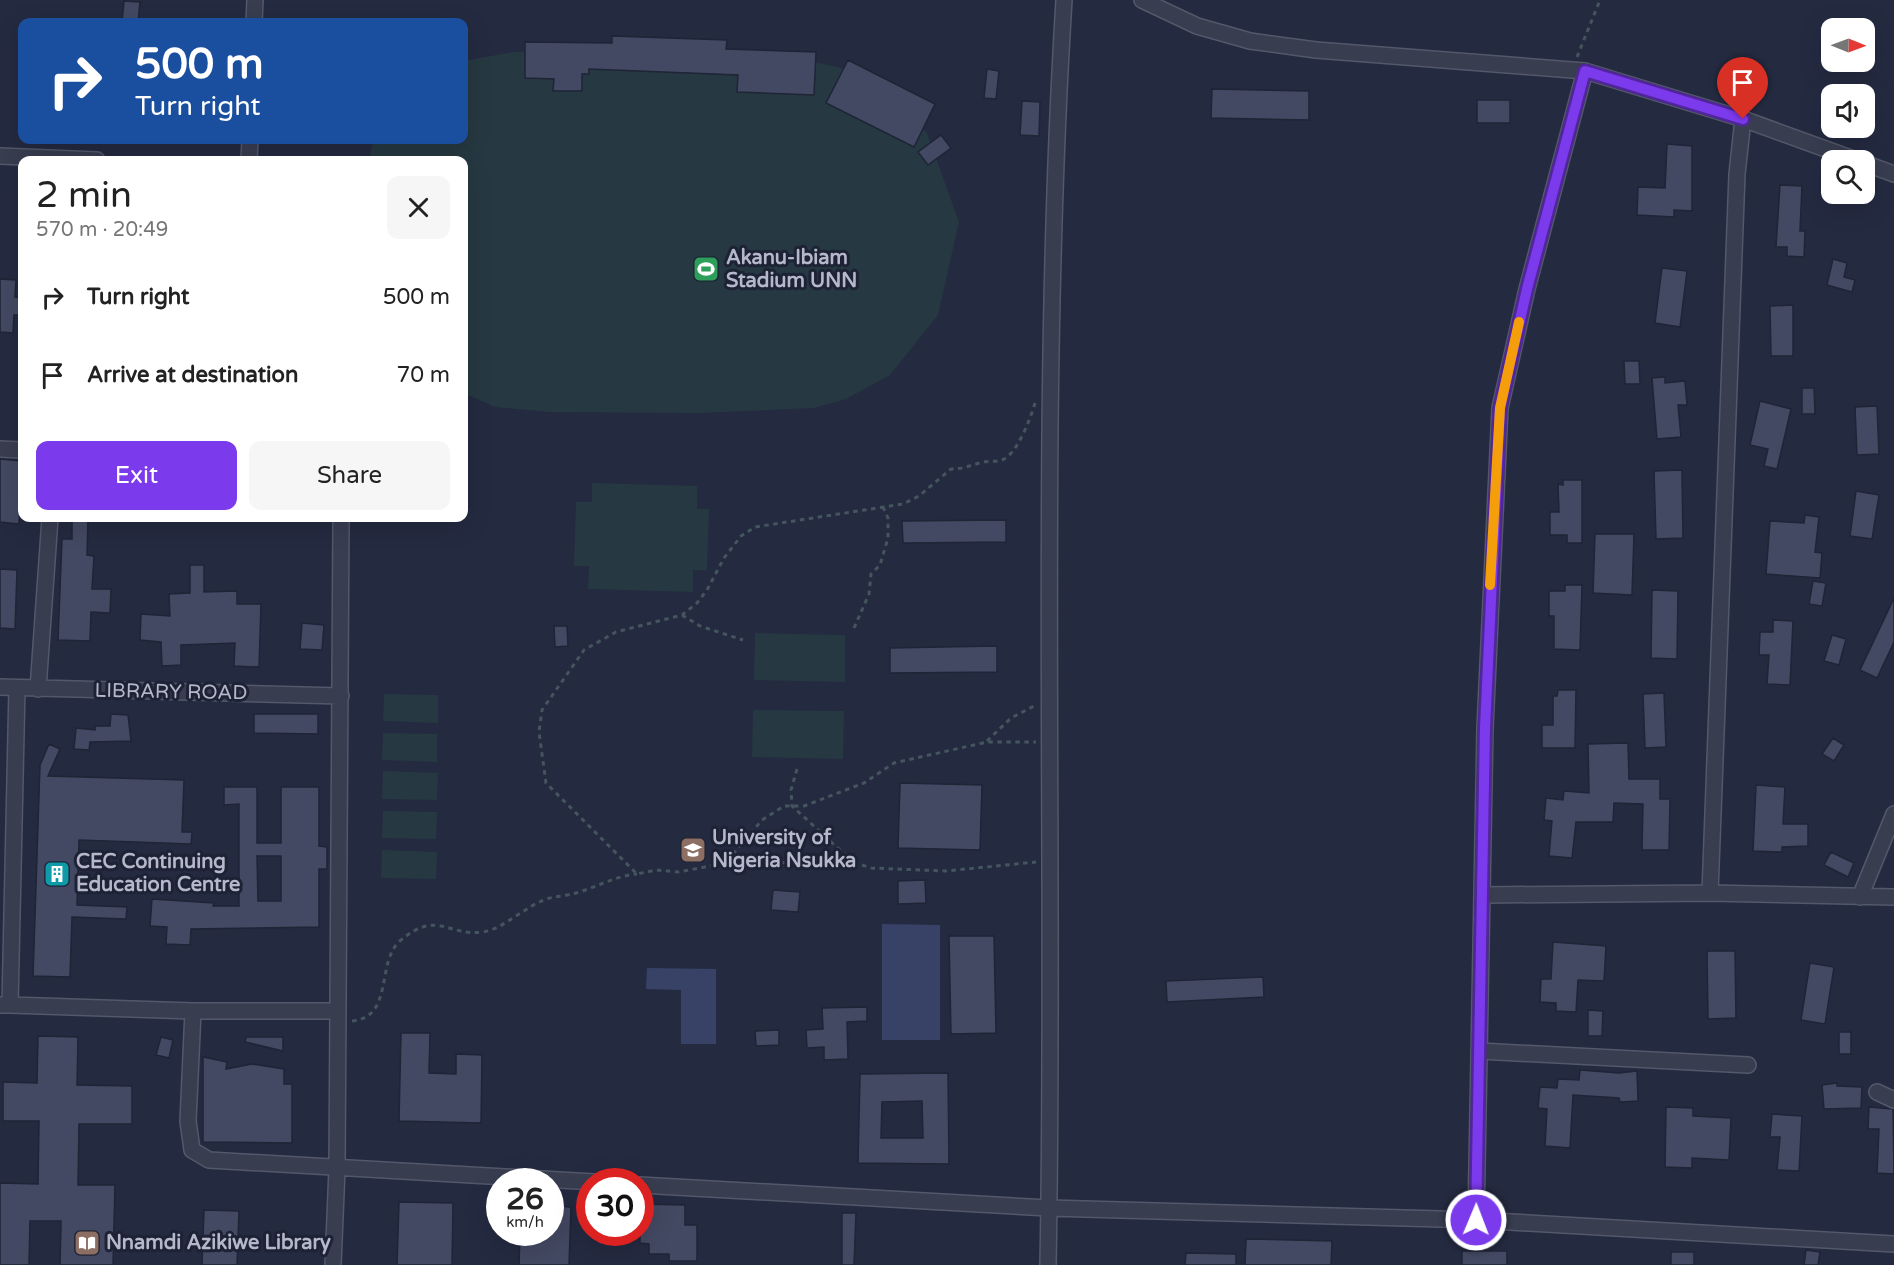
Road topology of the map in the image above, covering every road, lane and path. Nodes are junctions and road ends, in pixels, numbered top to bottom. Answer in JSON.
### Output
{"nodes":[{"id":1,"x":255,"y":0,"type":"edge"},
{"id":2,"x":1064,"y":0,"type":"edge"},
{"id":3,"x":1142,"y":0,"type":"edge"},
{"id":4,"x":1600,"y":0,"type":"edge"},
{"id":5,"x":254,"y":18,"type":"edge"},
{"id":6,"x":1578,"y":71,"type":"junction"},
{"id":7,"x":1743,"y":119,"type":"junction"},
{"id":8,"x":1828,"y":150,"type":"edge"},
{"id":9,"x":0,"y":156,"type":"edge"},
{"id":10,"x":18,"y":157,"type":"edge"},
{"id":11,"x":1875,"y":168,"type":"edge"},
{"id":12,"x":1894,"y":174,"type":"edge"},
{"id":13,"x":1036,"y":398,"type":"dead end"},
{"id":14,"x":0,"y":449,"type":"edge"},
{"id":15,"x":18,"y":450,"type":"edge"},
{"id":16,"x":883,"y":507,"type":"junction"},
{"id":17,"x":50,"y":522,"type":"edge"},
{"id":18,"x":341,"y":522,"type":"edge"},
{"id":19,"x":682,"y":615,"type":"junction"},
{"id":20,"x":854,"y":628,"type":"dead end"},
{"id":21,"x":743,"y":640,"type":"dead end"},
{"id":22,"x":0,"y":687,"type":"edge"},
{"id":23,"x":17,"y":688,"type":"junction"},
{"id":24,"x":38,"y":689,"type":"junction"},
{"id":25,"x":341,"y":696,"type":"junction"},
{"id":26,"x":1049,"y":699,"type":"junction"},
{"id":27,"x":1050,"y":741,"type":"junction"},
{"id":28,"x":987,"y":742,"type":"junction"},
{"id":29,"x":797,"y":769,"type":"dead end"},
{"id":30,"x":792,"y":806,"type":"junction"},
{"id":31,"x":1894,"y":814,"type":"edge"},
{"id":32,"x":1050,"y":856,"type":"junction"},
{"id":33,"x":727,"y":862,"type":"junction"},
{"id":34,"x":853,"y":862,"type":"junction"},
{"id":35,"x":637,"y":874,"type":"junction"},
{"id":36,"x":1710,"y":893,"type":"junction"},
{"id":37,"x":1482,"y":895,"type":"junction"},
{"id":38,"x":1860,"y":897,"type":"junction"},
{"id":39,"x":1894,"y":897,"type":"edge"},
{"id":40,"x":5,"y":1005,"type":"edge"},
{"id":41,"x":193,"y":1011,"type":"junction"},
{"id":42,"x":337,"y":1016,"type":"junction"},
{"id":43,"x":1479,"y":1051,"type":"junction"},
{"id":44,"x":1748,"y":1065,"type":"dead end"},
{"id":45,"x":1877,"y":1092,"type":"dead end"},
{"id":46,"x":1894,"y":1100,"type":"edge"},
{"id":47,"x":337,"y":1169,"type":"junction"},
{"id":48,"x":576,"y":1181,"type":"edge"},
{"id":49,"x":654,"y":1186,"type":"edge"},
{"id":50,"x":1049,"y":1208,"type":"junction"},
{"id":51,"x":1476,"y":1220,"type":"junction"},
{"id":52,"x":1894,"y":1244,"type":"edge"},
{"id":53,"x":333,"y":1265,"type":"edge"},
{"id":54,"x":1048,"y":1265,"type":"edge"}],
"edges":[{"from":1,"to":5,"type":"street"},
{"from":2,"to":26,"type":"street"},
{"from":3,"to":6,"type":"street"},
{"from":4,"to":6,"type":"path"},
{"from":6,"to":7,"type":"street"},
{"from":6,"to":37,"type":"street"},
{"from":7,"to":8,"type":"street"},
{"from":7,"to":36,"type":"street"},
{"from":9,"to":10,"type":"street"},
{"from":11,"to":12,"type":"street"},
{"from":13,"to":16,"type":"path"},
{"from":14,"to":15,"type":"street"},
{"from":16,"to":19,"type":"path"},
{"from":16,"to":20,"type":"path"},
{"from":17,"to":24,"type":"street"},
{"from":18,"to":25,"type":"street"},
{"from":19,"to":21,"type":"path"},
{"from":19,"to":35,"type":"path"},
{"from":22,"to":23,"type":"street","name":"LIBRARY ROAD"},
{"from":23,"to":24,"type":"street","name":"LIBRARY ROAD"},
{"from":23,"to":40,"type":"street"},
{"from":24,"to":25,"type":"street","name":"LIBRARY ROAD"},
{"from":25,"to":42,"type":"street"},
{"from":26,"to":27,"type":"street"},
{"from":26,"to":28,"type":"path"},
{"from":27,"to":28,"type":"path"},
{"from":27,"to":32,"type":"street"},
{"from":28,"to":30,"type":"path"},
{"from":29,"to":30,"type":"path"},
{"from":30,"to":33,"type":"path"},
{"from":30,"to":34,"type":"path"},
{"from":31,"to":38,"type":"street"},
{"from":32,"to":34,"type":"path"},
{"from":32,"to":50,"type":"street"},
{"from":33,"to":34,"type":"path"},
{"from":33,"to":35,"type":"path"},
{"from":35,"to":42,"type":"path"},
{"from":36,"to":37,"type":"street"},
{"from":36,"to":38,"type":"street"},
{"from":37,"to":43,"type":"street"},
{"from":38,"to":39,"type":"street"},
{"from":40,"to":41,"type":"street"},
{"from":41,"to":42,"type":"street"},
{"from":41,"to":47,"type":"street"},
{"from":42,"to":47,"type":"street"},
{"from":43,"to":44,"type":"street"},
{"from":43,"to":51,"type":"street"},
{"from":45,"to":46,"type":"street"},
{"from":47,"to":48,"type":"street"},
{"from":47,"to":53,"type":"street"},
{"from":49,"to":50,"type":"street"},
{"from":50,"to":51,"type":"street"},
{"from":50,"to":54,"type":"street"},
{"from":51,"to":52,"type":"street"}]}
